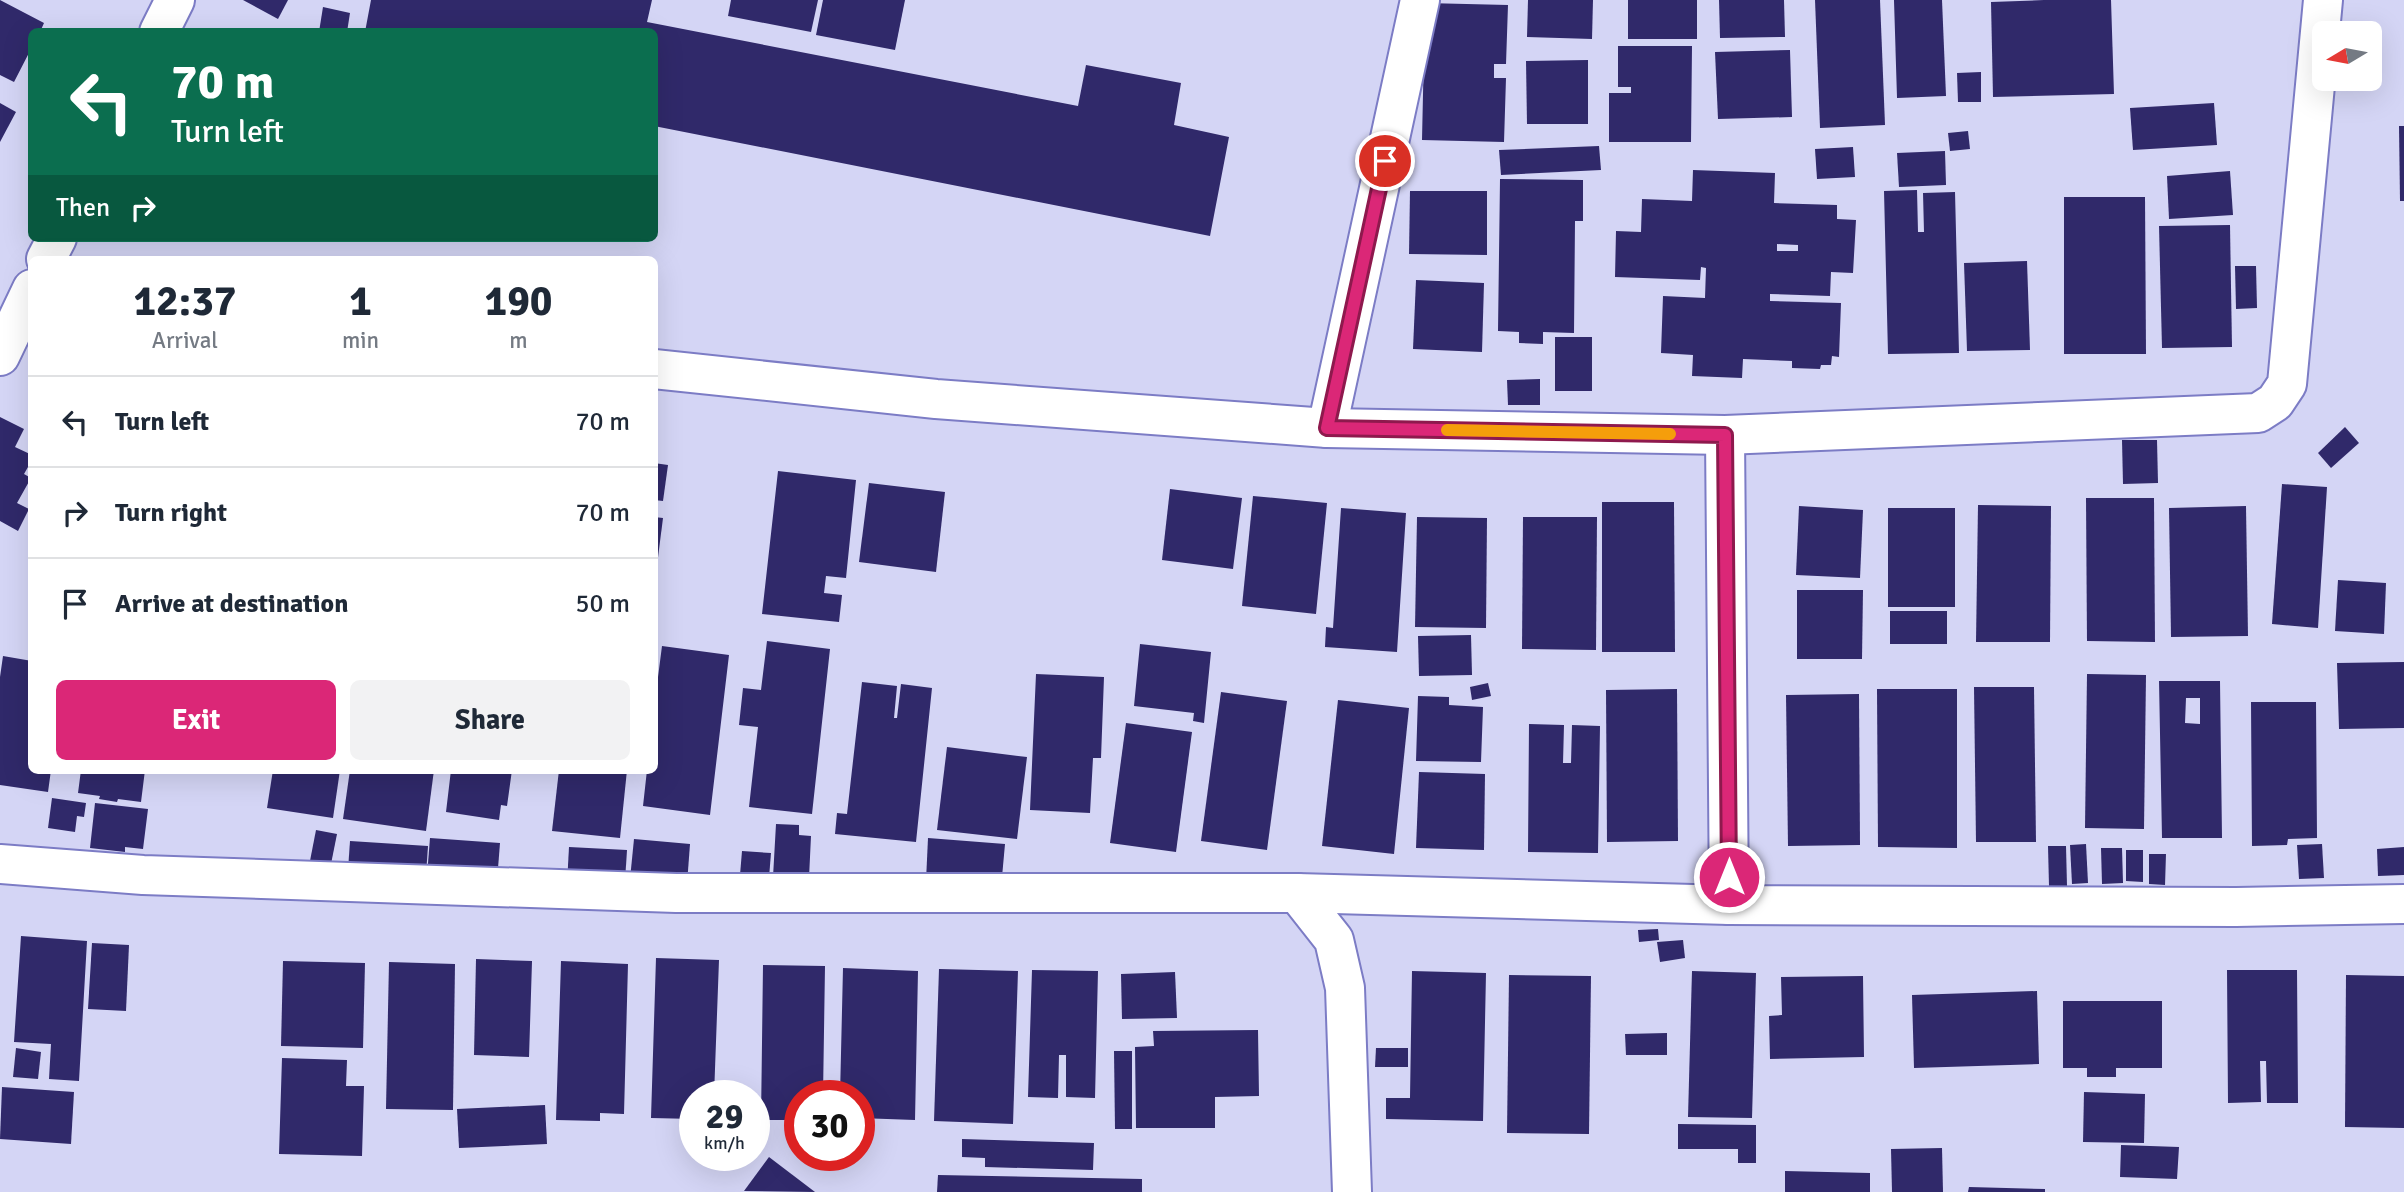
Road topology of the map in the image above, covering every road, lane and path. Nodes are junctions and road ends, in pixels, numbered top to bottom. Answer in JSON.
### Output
{"nodes":[{"id":1,"x":175,"y":0,"type":"edge"},
{"id":2,"x":1420,"y":0,"type":"edge"},
{"id":3,"x":2323,"y":0,"type":"edge"},
{"id":4,"x":161,"y":28,"type":"edge"},
{"id":5,"x":28,"y":297,"type":"edge"},
{"id":6,"x":0,"y":356,"type":"edge"},
{"id":7,"x":658,"y":369,"type":"edge"},
{"id":8,"x":1327,"y":428,"type":"junction"},
{"id":9,"x":1725,"y":435,"type":"junction"},
{"id":10,"x":0,"y":864,"type":"edge"},
{"id":11,"x":1297,"y":893,"type":"junction"},
{"id":12,"x":2404,"y":904,"type":"edge"},
{"id":13,"x":1729,"y":905,"type":"junction"},
{"id":14,"x":1352,"y":1192,"type":"edge"}],
"edges":[{"from":1,"to":4,"type":"street"},
{"from":2,"to":8,"type":"street"},
{"from":3,"to":9,"type":"street"},
{"from":5,"to":6,"type":"street"},
{"from":7,"to":8,"type":"street"},
{"from":8,"to":9,"type":"street"},
{"from":9,"to":13,"type":"street"},
{"from":10,"to":11,"type":"street"},
{"from":11,"to":13,"type":"street"},
{"from":11,"to":14,"type":"street"},
{"from":12,"to":13,"type":"street"}]}
